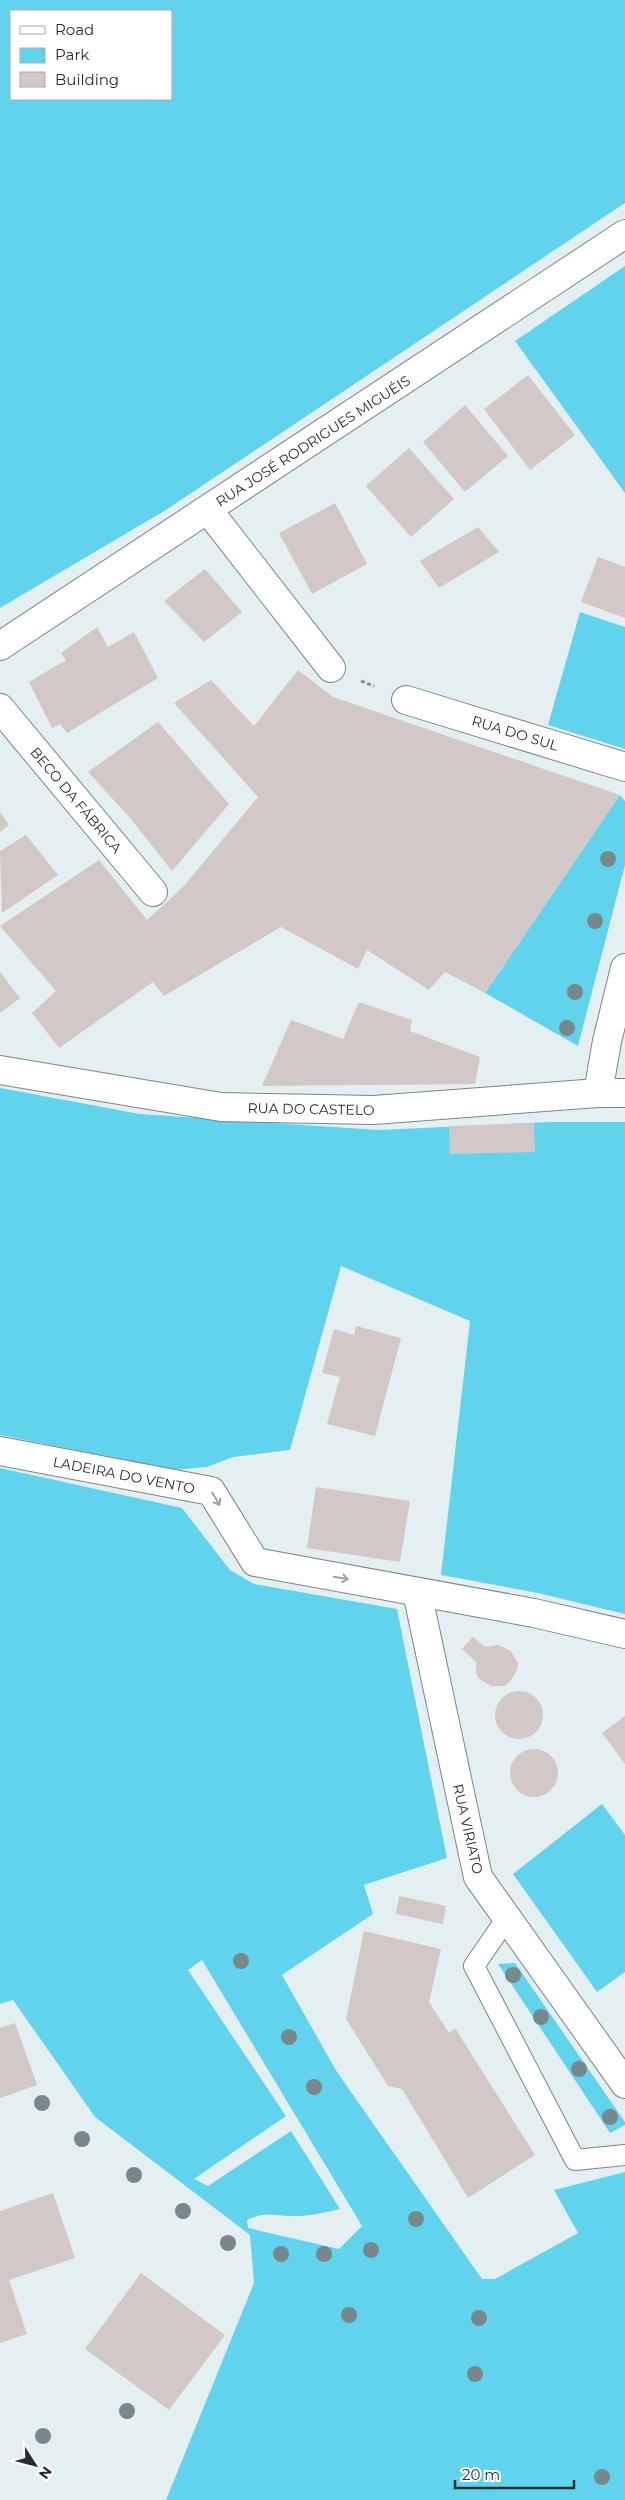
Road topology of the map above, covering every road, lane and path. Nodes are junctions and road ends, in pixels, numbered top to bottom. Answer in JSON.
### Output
{"nodes":[{"id":1,"x":625,"y":234,"type":"edge"},
{"id":2,"x":208,"y":510,"type":"junction"},
{"id":3,"x":0,"y":646,"type":"edge"},
{"id":4,"x":331,"y":668,"type":"joint"},
{"id":5,"x":406,"y":700,"type":"joint"},
{"id":6,"x":0,"y":708,"type":"edge"},
{"id":7,"x":625,"y":767,"type":"edge"},
{"id":8,"x":153,"y":892,"type":"dead end"},
{"id":9,"x":625,"y":968,"type":"edge"},
{"id":10,"x":0,"y":1070,"type":"edge"},
{"id":11,"x":598,"y":1093,"type":"junction"},
{"id":12,"x":625,"y":1093,"type":"edge"},
{"id":13,"x":0,"y":1451,"type":"edge"},
{"id":14,"x":417,"y":1592,"type":"junction"},
{"id":15,"x":625,"y":1634,"type":"edge"},
{"id":16,"x":507,"y":1918,"type":"junction"},
{"id":17,"x":625,"y":2084,"type":"edge"},
{"id":18,"x":625,"y":2155,"type":"edge"}],
"edges":[{"from":1,"to":2,"type":"street","name":"RUA JOSÉ RODRIGUES MIGUÉIS"},
{"from":2,"to":3,"type":"street","name":"RUA JOSÉ RODRIGUES MIGUÉIS"},
{"from":2,"to":4,"type":"street"},
{"from":4,"to":5,"type":"path"},
{"from":5,"to":7,"type":"street","name":"RUA DO SUL"},
{"from":6,"to":8,"type":"street","name":"BECO DA FÁBRICA"},
{"from":9,"to":11,"type":"street"},
{"from":10,"to":11,"type":"street","name":"RUA DO CASTELO"},
{"from":11,"to":12,"type":"street","name":"RUA DO CASTELO"},
{"from":13,"to":14,"type":"street","name":"LADEIRA DO VENTO","one_way":true},
{"from":14,"to":15,"type":"street","name":"LADEIRA DO VENTO"},
{"from":14,"to":16,"type":"street","name":"RUA VIRIATO"},
{"from":16,"to":17,"type":"street","name":"RUA VIRIATO"},
{"from":16,"to":18,"type":"lane"}]}
